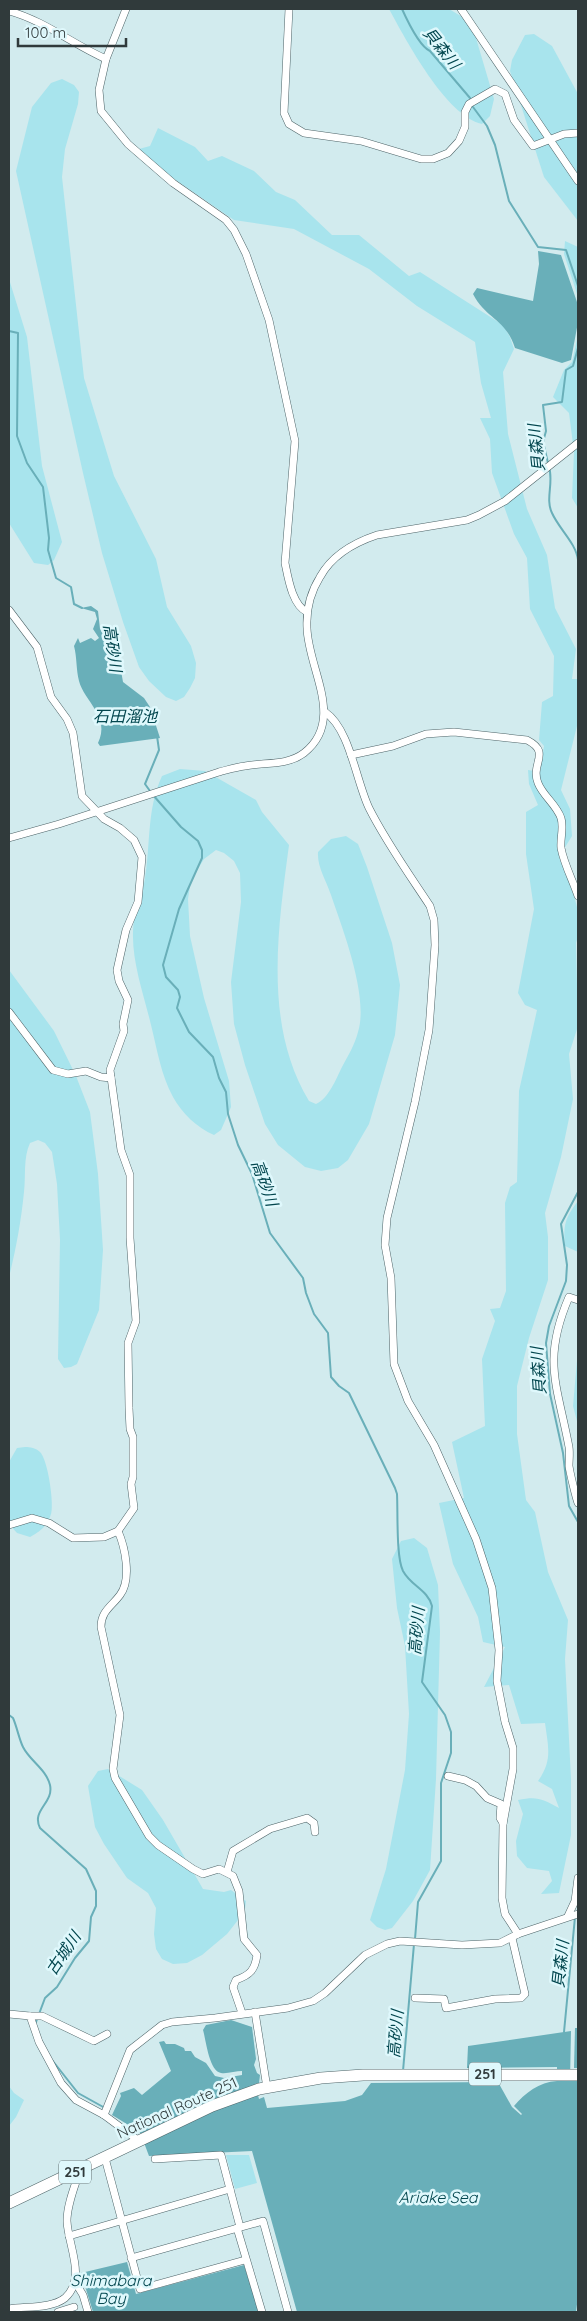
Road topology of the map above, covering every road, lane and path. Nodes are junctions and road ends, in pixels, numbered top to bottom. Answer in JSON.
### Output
{"nodes":[{"id":1,"x":126,"y":9,"type":"edge"},
{"id":2,"x":289,"y":9,"type":"edge"},
{"id":3,"x":461,"y":9,"type":"edge"},
{"id":4,"x":9,"y":11,"type":"edge"},
{"id":5,"x":106,"y":59,"type":"junction"},
{"id":6,"x":578,"y":133,"type":"edge"},
{"id":7,"x":552,"y":140,"type":"junction"},
{"id":8,"x":578,"y":181,"type":"edge"},
{"id":9,"x":578,"y":443,"type":"edge"},
{"id":10,"x":9,"y":610,"type":"edge"},
{"id":11,"x":307,"y":612,"type":"junction"},
{"id":12,"x":325,"y":712,"type":"junction"},
{"id":13,"x":351,"y":755,"type":"junction"},
{"id":14,"x":96,"y":812,"type":"junction"},
{"id":15,"x":9,"y":838,"type":"edge"},
{"id":16,"x":578,"y":896,"type":"edge"},
{"id":17,"x":9,"y":1012,"type":"edge"},
{"id":18,"x":111,"y":1078,"type":"junction"},
{"id":19,"x":578,"y":1300,"type":"edge"},
{"id":20,"x":578,"y":1503,"type":"edge"},
{"id":21,"x":9,"y":1525,"type":"edge"},
{"id":22,"x":118,"y":1531,"type":"junction"},
{"id":23,"x":448,"y":1776,"type":"dead end"},
{"id":24,"x":503,"y":1824,"type":"junction"},
{"id":25,"x":315,"y":1832,"type":"dead end"},
{"id":26,"x":228,"y":1872,"type":"junction"},
{"id":27,"x":578,"y":1878,"type":"edge"},
{"id":28,"x":574,"y":1915,"type":"edge"},
{"id":29,"x":515,"y":1936,"type":"junction"},
{"id":30,"x":415,"y":1998,"type":"dead end"},
{"id":31,"x":254,"y":2012,"type":"junction"},
{"id":32,"x":242,"y":2013,"type":"junction"},
{"id":33,"x":9,"y":2014,"type":"edge"},
{"id":34,"x":34,"y":2015,"type":"junction"},
{"id":35,"x":107,"y":2034,"type":"dead end"},
{"id":36,"x":575,"y":2074,"type":"edge"},
{"id":37,"x":263,"y":2088,"type":"junction"},
{"id":38,"x":105,"y":2112,"type":"junction"},
{"id":39,"x":143,"y":2138,"type":"junction"},
{"id":40,"x":104,"y":2158,"type":"junction"},
{"id":41,"x":155,"y":2159,"type":"dead end"},
{"id":42,"x":80,"y":2170,"type":"junction"},
{"id":43,"x":230,"y":2189,"type":"junction"},
{"id":44,"x":9,"y":2203,"type":"edge"},
{"id":45,"x":120,"y":2221,"type":"junction"},
{"id":46,"x":238,"y":2228,"type":"junction"},
{"id":47,"x":69,"y":2236,"type":"junction"},
{"id":48,"x":131,"y":2258,"type":"junction"},
{"id":49,"x":245,"y":2260,"type":"junction"},
{"id":50,"x":75,"y":2282,"type":"junction"},
{"id":51,"x":74,"y":2307,"type":"dead end"},
{"id":52,"x":9,"y":2309,"type":"edge"},
{"id":53,"x":58,"y":2312,"type":"edge"},
{"id":54,"x":88,"y":2312,"type":"edge"},
{"id":55,"x":262,"y":2312,"type":"edge"},
{"id":56,"x":288,"y":2312,"type":"edge"}],
"edges":[{"from":1,"to":5,"type":"street"},
{"from":2,"to":7,"type":"street"},
{"from":3,"to":7,"type":"street"},
{"from":4,"to":5,"type":"street"},
{"from":5,"to":11,"type":"street"},
{"from":6,"to":7,"type":"street"},
{"from":7,"to":8,"type":"street"},
{"from":9,"to":11,"type":"street"},
{"from":10,"to":14,"type":"street"},
{"from":11,"to":12,"type":"street"},
{"from":12,"to":13,"type":"street"},
{"from":12,"to":14,"type":"street"},
{"from":13,"to":16,"type":"street"},
{"from":13,"to":24,"type":"street"},
{"from":14,"to":15,"type":"street"},
{"from":14,"to":18,"type":"street"},
{"from":17,"to":18,"type":"street"},
{"from":18,"to":22,"type":"street"},
{"from":19,"to":20,"type":"street"},
{"from":21,"to":22,"type":"street"},
{"from":22,"to":26,"type":"street"},
{"from":23,"to":24,"type":"street"},
{"from":24,"to":29,"type":"street"},
{"from":25,"to":26,"type":"street"},
{"from":26,"to":32,"type":"street"},
{"from":27,"to":28,"type":"street"},
{"from":28,"to":29,"type":"street"},
{"from":29,"to":30,"type":"street"},
{"from":29,"to":31,"type":"street"},
{"from":31,"to":32,"type":"street"},
{"from":31,"to":37,"type":"street"},
{"from":32,"to":38,"type":"street"},
{"from":33,"to":34,"type":"street"},
{"from":34,"to":35,"type":"street"},
{"from":34,"to":38,"type":"street"},
{"from":36,"to":37,"type":"highway","name":"National Route 251","number":"251"},
{"from":37,"to":39,"type":"highway","name":"National Route 251","number":"251"},
{"from":38,"to":39,"type":"street"},
{"from":39,"to":40,"type":"highway","name":"National Route 251","number":"251"},
{"from":40,"to":42,"type":"highway","name":"National Route 251","number":"251"},
{"from":40,"to":45,"type":"street"},
{"from":41,"to":43,"type":"street"},
{"from":42,"to":44,"type":"highway","name":"National Route 251","number":"251"},
{"from":42,"to":47,"type":"street"},
{"from":43,"to":45,"type":"street"},
{"from":43,"to":46,"type":"street"},
{"from":45,"to":47,"type":"street"},
{"from":45,"to":48,"type":"street"},
{"from":46,"to":48,"type":"street"},
{"from":46,"to":49,"type":"street"},
{"from":46,"to":56,"type":"street"},
{"from":47,"to":50,"type":"street"},
{"from":48,"to":49,"type":"street"},
{"from":49,"to":55,"type":"street"},
{"from":50,"to":52,"type":"street"},
{"from":50,"to":54,"type":"street"},
{"from":51,"to":53,"type":"street"}]}
